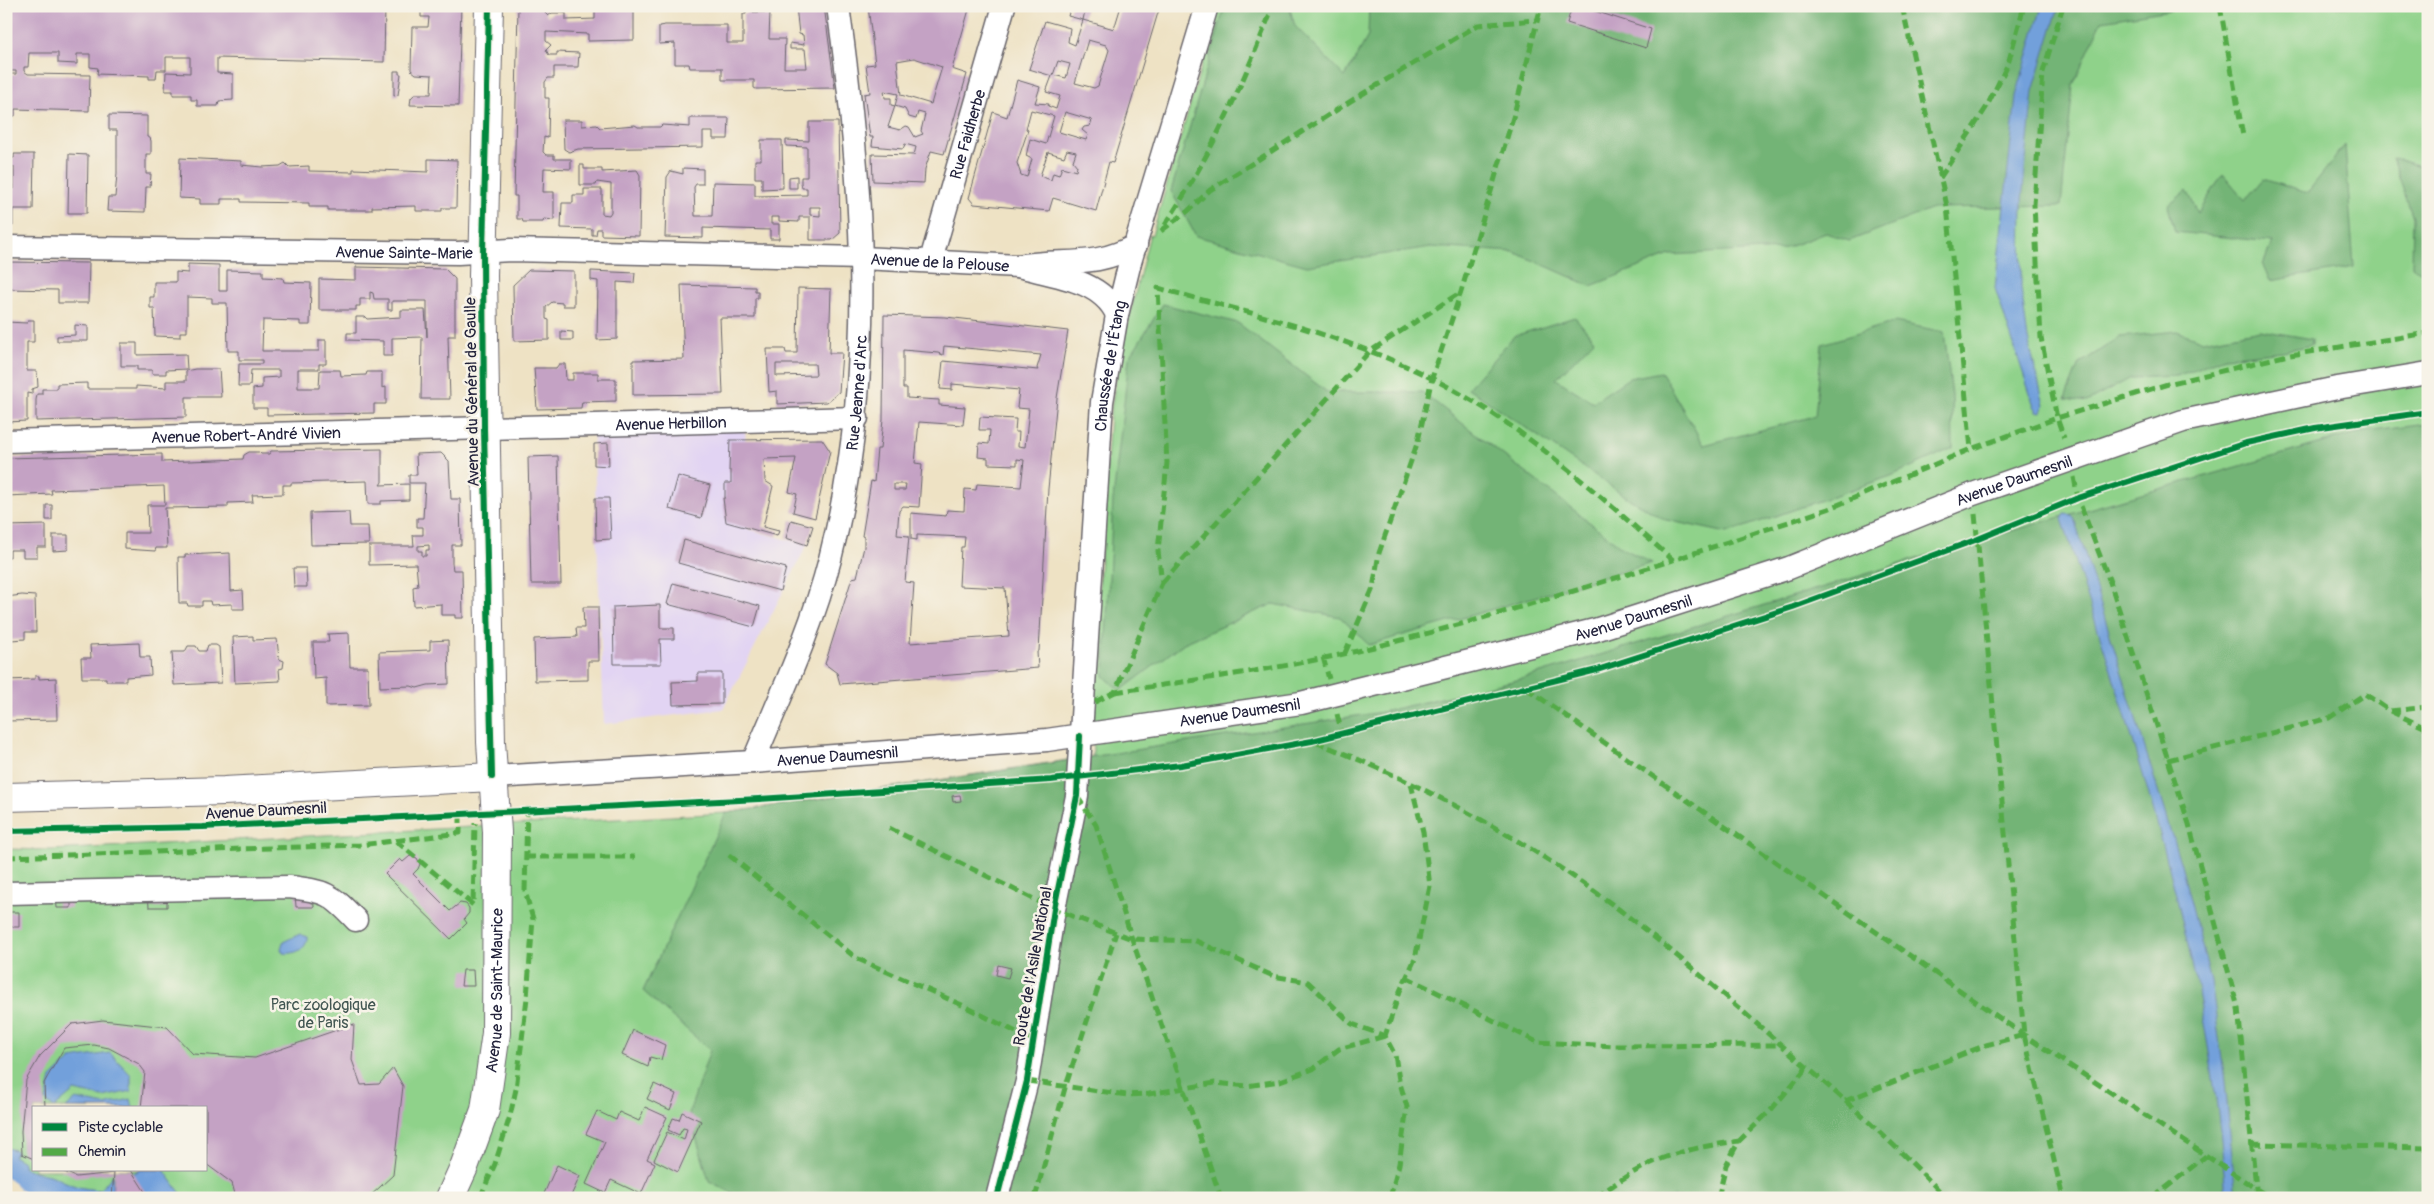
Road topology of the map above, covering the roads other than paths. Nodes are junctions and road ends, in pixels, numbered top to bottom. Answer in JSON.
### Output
{"nodes":[{"id":1,"x":489,"y":6,"type":"edge"},
{"id":2,"x":838,"y":6,"type":"edge"},
{"id":3,"x":1004,"y":6,"type":"edge"},
{"id":4,"x":1208,"y":6,"type":"edge"},
{"id":5,"x":1136,"y":245,"type":"junction"},
{"id":6,"x":6,"y":247,"type":"edge"},
{"id":7,"x":483,"y":252,"type":"junction"},
{"id":8,"x":862,"y":258,"type":"junction"},
{"id":9,"x":931,"y":260,"type":"junction"},
{"id":10,"x":1018,"y":266,"type":"junction"},
{"id":11,"x":1117,"y":314,"type":"junction"},
{"id":12,"x":2428,"y":374,"type":"edge"},
{"id":13,"x":857,"y":418,"type":"junction"},
{"id":14,"x":484,"y":429,"type":"junction"},
{"id":15,"x":6,"y":440,"type":"edge"},
{"id":16,"x":1080,"y":736,"type":"junction"},
{"id":17,"x":754,"y":762,"type":"junction"},
{"id":18,"x":492,"y":777,"type":"junction"},
{"id":19,"x":6,"y":797,"type":"edge"},
{"id":20,"x":6,"y":893,"type":"edge"},
{"id":21,"x":356,"y":920,"type":"dead end"},
{"id":22,"x":450,"y":1198,"type":"edge"},
{"id":23,"x":997,"y":1198,"type":"edge"}],
"edges":[{"from":1,"to":7,"type":"main road","name":"Avenue du Général de Gaulle"},
{"from":2,"to":8,"type":"street","name":"Rue Jeanne d'Arc"},
{"from":3,"to":9,"type":"street","name":"Rue Faidherbe"},
{"from":4,"to":5,"type":"street","name":"Chaussée de l'Étang"},
{"from":5,"to":10,"type":"street","name":"Avenue de la Pelouse"},
{"from":5,"to":11,"type":"street","name":"Chaussée de l'Étang"},
{"from":6,"to":7,"type":"street","name":"Avenue Sainte-Marie"},
{"from":7,"to":8,"type":"street","name":"Avenue Sainte-Marie"},
{"from":7,"to":14,"type":"main road","name":"Avenue du Général de Gaulle"},
{"from":8,"to":9,"type":"street","name":"Avenue de la Pelouse"},
{"from":8,"to":13,"type":"street","name":"Rue Jeanne d'Arc"},
{"from":9,"to":10,"type":"street","name":"Avenue de la Pelouse"},
{"from":10,"to":11,"type":"street","name":"Avenue de la Pelouse"},
{"from":11,"to":16,"type":"street","name":"Chaussée de l'Étang"},
{"from":12,"to":16,"type":"street","name":"Avenue Daumesnil"},
{"from":13,"to":14,"type":"street","name":"Avenue Herbillon"},
{"from":13,"to":17,"type":"street","name":"Rue Jeanne d'Arc"},
{"from":14,"to":15,"type":"street","name":"Avenue Robert-André Vivien"},
{"from":14,"to":18,"type":"main road","name":"Avenue du Général de Gaulle"},
{"from":16,"to":17,"type":"street","name":"Avenue Daumesnil"},
{"from":16,"to":23,"type":"street","name":"Route de l'Asile National"},
{"from":17,"to":18,"type":"street","name":"Avenue Daumesnil"},
{"from":18,"to":19,"type":"main road","name":"Avenue Daumesnil"},
{"from":18,"to":22,"type":"main road","name":"Avenue de Saint-Maurice"},
{"from":20,"to":21,"type":"street"}]}
